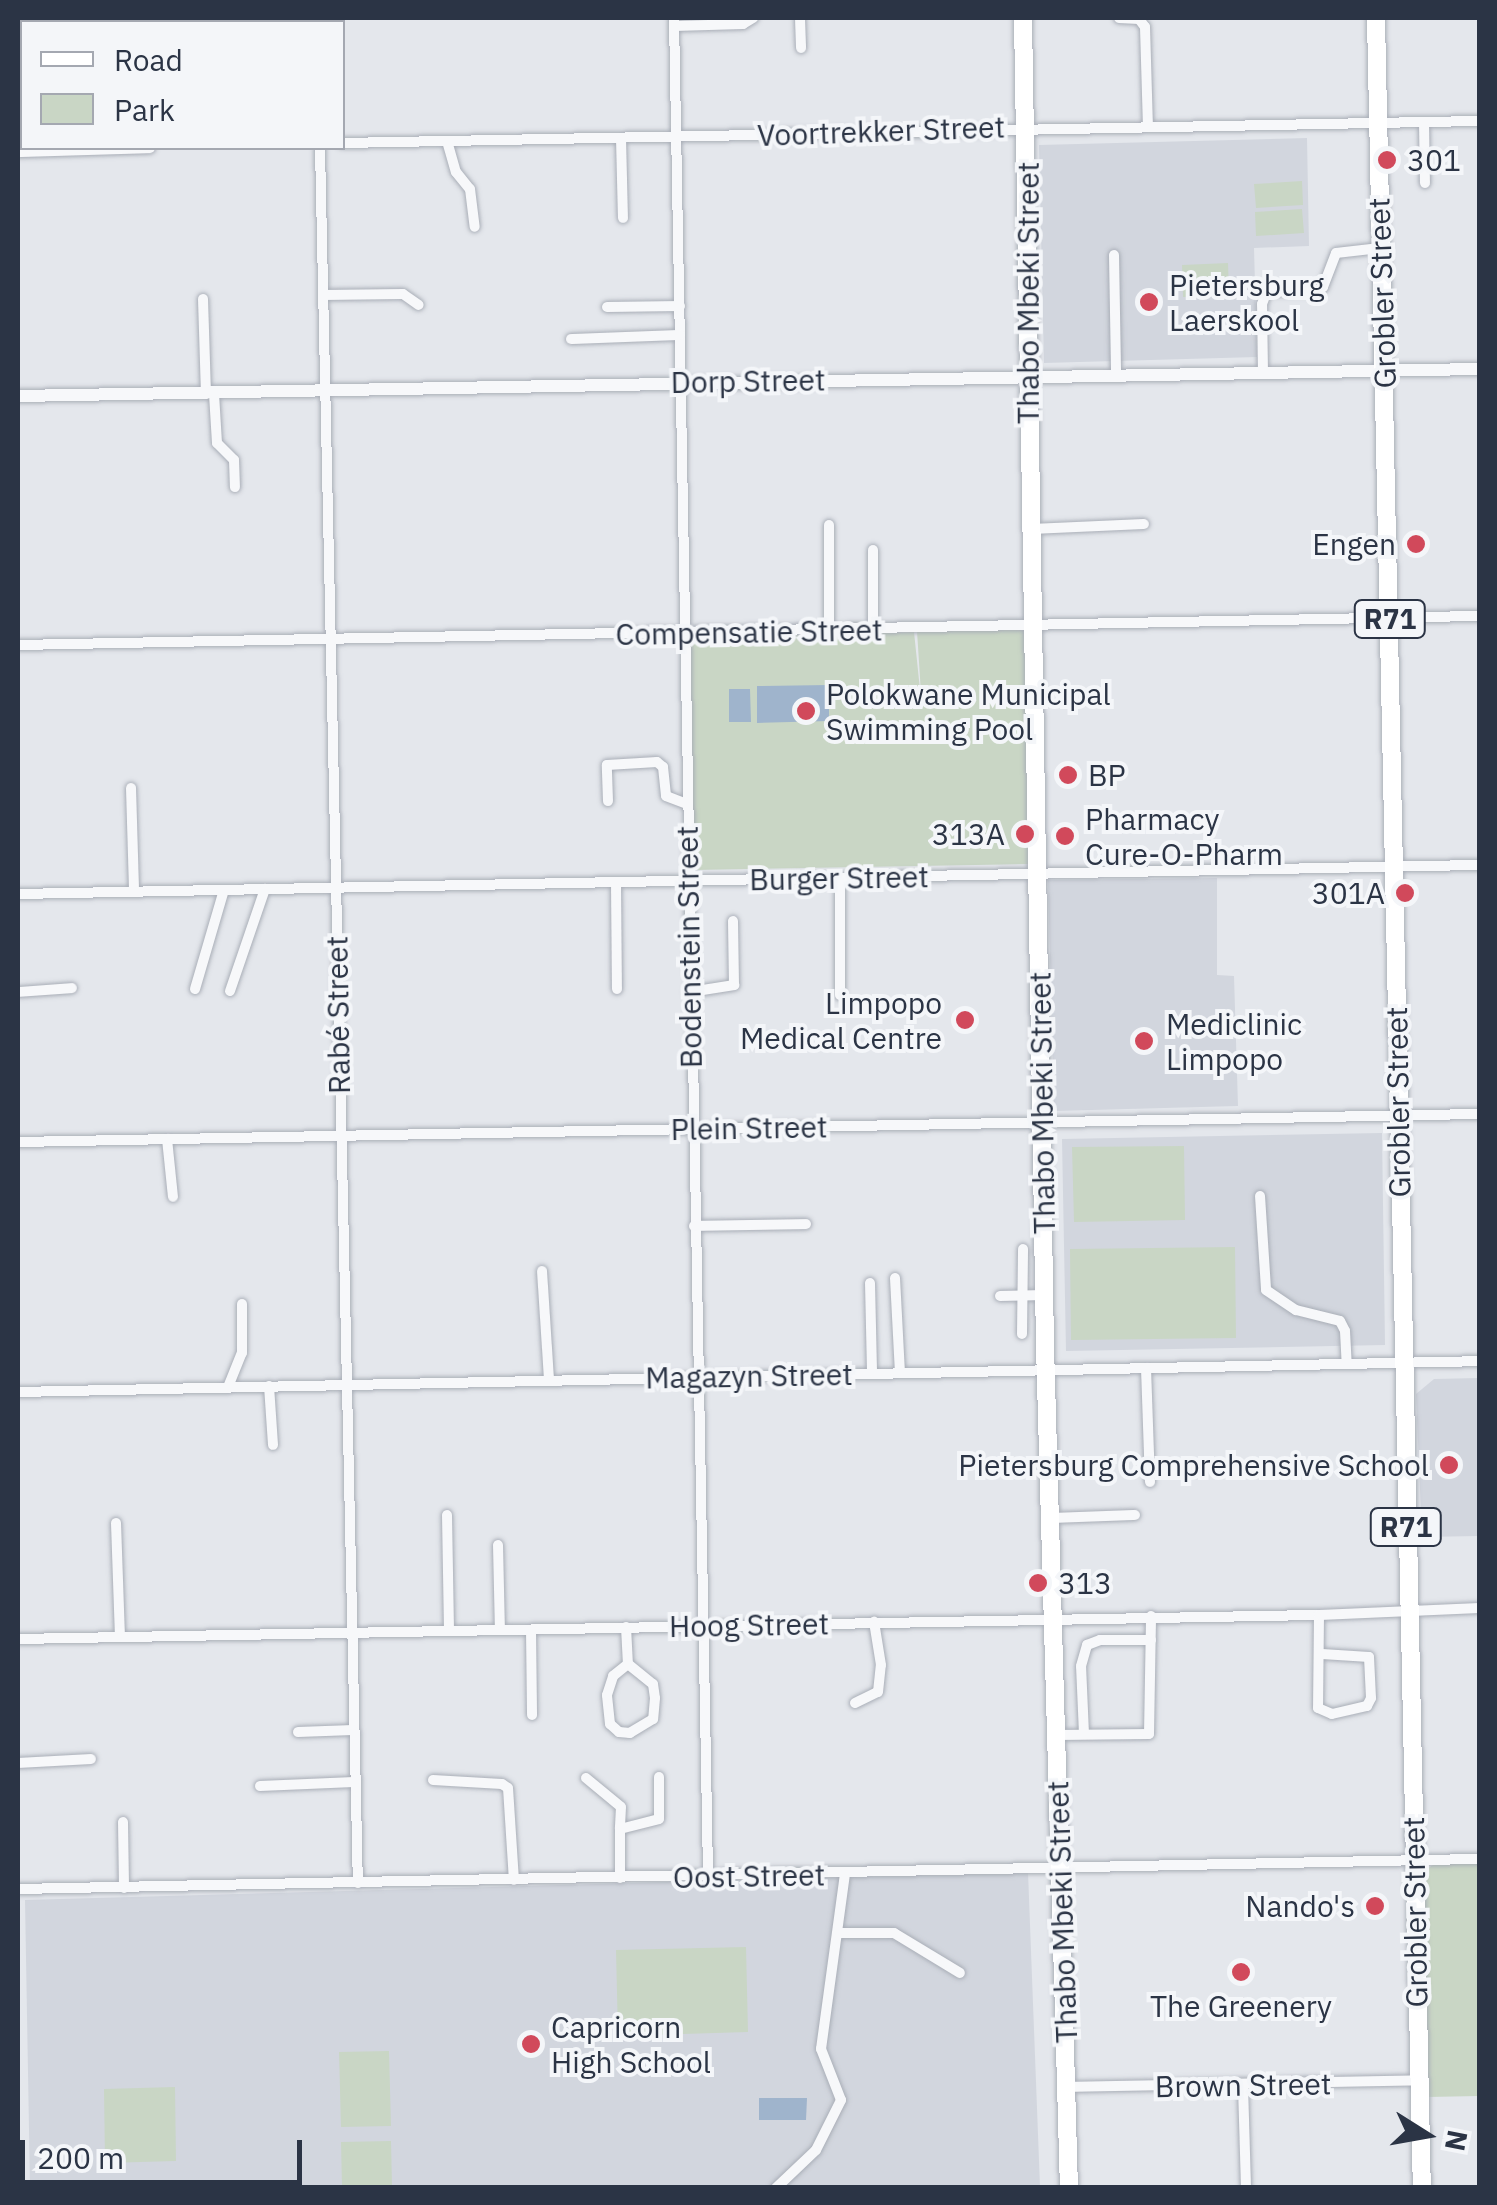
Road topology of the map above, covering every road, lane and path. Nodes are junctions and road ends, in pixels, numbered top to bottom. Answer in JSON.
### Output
{"nodes":[{"id":1,"x":753,"y":18,"type":"edge"},
{"id":2,"x":800,"y":18,"type":"edge"},
{"id":3,"x":1023,"y":18,"type":"edge"},
{"id":4,"x":1119,"y":18,"type":"edge"},
{"id":5,"x":1376,"y":18,"type":"edge"},
{"id":6,"x":674,"y":22,"type":"edge"},
{"id":7,"x":801,"y":48,"type":"dead end"},
{"id":8,"x":1480,"y":121,"type":"edge"},
{"id":9,"x":1424,"y":122,"type":"junction"},
{"id":10,"x":1378,"y":125,"type":"junction"},
{"id":11,"x":1027,"y":127,"type":"junction"},
{"id":12,"x":1148,"y":127,"type":"junction"},
{"id":13,"x":674,"y":137,"type":"junction"},
{"id":14,"x":621,"y":138,"type":"junction"},
{"id":15,"x":448,"y":141,"type":"junction"},
{"id":16,"x":345,"y":143,"type":"edge"},
{"id":17,"x":84,"y":150,"type":"edge"},
{"id":18,"x":320,"y":150,"type":"edge"},
{"id":19,"x":18,"y":152,"type":"edge"},
{"id":20,"x":1424,"y":183,"type":"dead end"},
{"id":21,"x":623,"y":218,"type":"dead end"},
{"id":22,"x":475,"y":227,"type":"dead end"},
{"id":23,"x":1380,"y":248,"type":"junction"},
{"id":24,"x":1114,"y":255,"type":"dead end"},
{"id":25,"x":323,"y":295,"type":"junction"},
{"id":26,"x":203,"y":299,"type":"dead end"},
{"id":27,"x":419,"y":305,"type":"dead end"},
{"id":28,"x":680,"y":306,"type":"junction"},
{"id":29,"x":607,"y":307,"type":"dead end"},
{"id":30,"x":680,"y":336,"type":"junction"},
{"id":31,"x":571,"y":339,"type":"dead end"},
{"id":32,"x":1480,"y":369,"type":"edge"},
{"id":33,"x":1384,"y":371,"type":"junction"},
{"id":34,"x":1262,"y":373,"type":"junction"},
{"id":35,"x":1116,"y":376,"type":"junction"},
{"id":36,"x":1028,"y":377,"type":"junction"},
{"id":37,"x":680,"y":382,"type":"junction"},
{"id":38,"x":324,"y":391,"type":"junction"},
{"id":39,"x":210,"y":394,"type":"junction"},
{"id":40,"x":18,"y":396,"type":"edge"},
{"id":41,"x":235,"y":487,"type":"dead end"},
{"id":42,"x":1144,"y":524,"type":"dead end"},
{"id":43,"x":829,"y":525,"type":"dead end"},
{"id":44,"x":1032,"y":529,"type":"junction"},
{"id":45,"x":873,"y":550,"type":"dead end"},
{"id":46,"x":1480,"y":616,"type":"edge"},
{"id":47,"x":1390,"y":618,"type":"junction"},
{"id":48,"x":1033,"y":627,"type":"junction"},
{"id":49,"x":873,"y":630,"type":"junction"},
{"id":50,"x":829,"y":632,"type":"junction"},
{"id":51,"x":686,"y":634,"type":"junction"},
{"id":52,"x":330,"y":641,"type":"junction"},
{"id":53,"x":18,"y":645,"type":"edge"},
{"id":54,"x":131,"y":788,"type":"dead end"},
{"id":55,"x":608,"y":800,"type":"dead end"},
{"id":56,"x":687,"y":804,"type":"junction"},
{"id":57,"x":1480,"y":865,"type":"edge"},
{"id":58,"x":1394,"y":867,"type":"junction"},
{"id":59,"x":1038,"y":875,"type":"junction"},
{"id":60,"x":840,"y":878,"type":"junction"},
{"id":61,"x":688,"y":880,"type":"junction"},
{"id":62,"x":616,"y":882,"type":"junction"},
{"id":63,"x":335,"y":888,"type":"junction"},
{"id":64,"x":224,"y":890,"type":"junction"},
{"id":65,"x":265,"y":890,"type":"junction"},
{"id":66,"x":134,"y":892,"type":"junction"},
{"id":67,"x":18,"y":894,"type":"edge"},
{"id":68,"x":733,"y":921,"type":"dead end"},
{"id":69,"x":72,"y":988,"type":"dead end"},
{"id":70,"x":194,"y":989,"type":"dead end"},
{"id":71,"x":617,"y":989,"type":"dead end"},
{"id":72,"x":230,"y":991,"type":"dead end"},
{"id":73,"x":18,"y":992,"type":"edge"},
{"id":74,"x":690,"y":992,"type":"junction"},
{"id":75,"x":840,"y":995,"type":"dead end"},
{"id":76,"x":1480,"y":1114,"type":"edge"},
{"id":77,"x":1399,"y":1115,"type":"junction"},
{"id":78,"x":1043,"y":1124,"type":"junction"},
{"id":79,"x":692,"y":1129,"type":"junction"},
{"id":80,"x":340,"y":1136,"type":"junction"},
{"id":81,"x":167,"y":1139,"type":"junction"},
{"id":82,"x":18,"y":1142,"type":"edge"},
{"id":83,"x":1260,"y":1196,"type":"dead end"},
{"id":84,"x":173,"y":1197,"type":"dead end"},
{"id":85,"x":806,"y":1224,"type":"dead end"},
{"id":86,"x":694,"y":1226,"type":"junction"},
{"id":87,"x":1023,"y":1249,"type":"dead end"},
{"id":88,"x":542,"y":1271,"type":"dead end"},
{"id":89,"x":895,"y":1278,"type":"dead end"},
{"id":90,"x":870,"y":1283,"type":"dead end"},
{"id":91,"x":1045,"y":1295,"type":"junction"},
{"id":92,"x":1000,"y":1296,"type":"dead end"},
{"id":93,"x":1022,"y":1296,"type":"junction"},
{"id":94,"x":242,"y":1304,"type":"dead end"},
{"id":95,"x":1022,"y":1334,"type":"dead end"},
{"id":96,"x":1480,"y":1361,"type":"edge"},
{"id":97,"x":1346,"y":1364,"type":"junction"},
{"id":98,"x":1402,"y":1364,"type":"junction"},
{"id":99,"x":1146,"y":1368,"type":"junction"},
{"id":100,"x":1046,"y":1371,"type":"junction"},
{"id":101,"x":900,"y":1373,"type":"junction"},
{"id":102,"x":872,"y":1374,"type":"junction"},
{"id":103,"x":702,"y":1377,"type":"junction"},
{"id":104,"x":549,"y":1380,"type":"junction"},
{"id":105,"x":347,"y":1385,"type":"junction"},
{"id":106,"x":269,"y":1386,"type":"junction"},
{"id":107,"x":228,"y":1387,"type":"junction"},
{"id":108,"x":18,"y":1392,"type":"edge"},
{"id":109,"x":272,"y":1446,"type":"dead end"},
{"id":110,"x":1150,"y":1482,"type":"dead end"},
{"id":111,"x":1135,"y":1515,"type":"dead end"},
{"id":112,"x":447,"y":1516,"type":"dead end"},
{"id":113,"x":1050,"y":1518,"type":"junction"},
{"id":114,"x":116,"y":1523,"type":"dead end"},
{"id":115,"x":498,"y":1545,"type":"dead end"},
{"id":116,"x":1480,"y":1608,"type":"edge"},
{"id":117,"x":1408,"y":1610,"type":"junction"},
{"id":118,"x":1319,"y":1615,"type":"junction"},
{"id":119,"x":1151,"y":1616,"type":"junction"},
{"id":120,"x":1054,"y":1619,"type":"junction"},
{"id":121,"x":874,"y":1622,"type":"junction"},
{"id":122,"x":704,"y":1626,"type":"junction"},
{"id":123,"x":626,"y":1628,"type":"junction"},
{"id":124,"x":500,"y":1630,"type":"junction"},
{"id":125,"x":532,"y":1630,"type":"junction"},
{"id":126,"x":449,"y":1631,"type":"junction"},
{"id":127,"x":350,"y":1634,"type":"junction"},
{"id":128,"x":120,"y":1638,"type":"junction"},
{"id":129,"x":18,"y":1639,"type":"edge"},
{"id":130,"x":1151,"y":1640,"type":"junction"},
{"id":131,"x":1322,"y":1654,"type":"junction"},
{"id":132,"x":628,"y":1664,"type":"junction"},
{"id":133,"x":855,"y":1703,"type":"dead end"},
{"id":134,"x":532,"y":1715,"type":"dead end"},
{"id":135,"x":352,"y":1730,"type":"junction"},
{"id":136,"x":298,"y":1732,"type":"dead end"},
{"id":137,"x":1084,"y":1734,"type":"junction"},
{"id":138,"x":1057,"y":1735,"type":"junction"},
{"id":139,"x":91,"y":1759,"type":"dead end"},
{"id":140,"x":18,"y":1764,"type":"edge"},
{"id":141,"x":658,"y":1777,"type":"dead end"},
{"id":142,"x":586,"y":1778,"type":"dead end"},
{"id":143,"x":433,"y":1780,"type":"dead end"},
{"id":144,"x":354,"y":1782,"type":"junction"},
{"id":145,"x":260,"y":1786,"type":"dead end"},
{"id":146,"x":123,"y":1822,"type":"dead end"},
{"id":147,"x":620,"y":1830,"type":"junction"},
{"id":148,"x":1480,"y":1859,"type":"edge"},
{"id":149,"x":1414,"y":1861,"type":"junction"},
{"id":150,"x":1061,"y":1869,"type":"junction"},
{"id":151,"x":846,"y":1874,"type":"junction"},
{"id":152,"x":708,"y":1876,"type":"junction"},
{"id":153,"x":620,"y":1878,"type":"junction"},
{"id":154,"x":514,"y":1880,"type":"junction"},
{"id":155,"x":358,"y":1883,"type":"junction"},
{"id":156,"x":124,"y":1888,"type":"junction"},
{"id":157,"x":18,"y":1889,"type":"edge"},
{"id":158,"x":838,"y":1933,"type":"junction"},
{"id":159,"x":960,"y":1973,"type":"dead end"},
{"id":160,"x":1420,"y":2080,"type":"junction"},
{"id":161,"x":1068,"y":2086,"type":"junction"},
{"id":162,"x":1243,"y":2086,"type":"junction"},
{"id":163,"x":776,"y":2188,"type":"edge"},
{"id":164,"x":1069,"y":2188,"type":"edge"},
{"id":165,"x":1246,"y":2188,"type":"edge"},
{"id":166,"x":1422,"y":2188,"type":"edge"}],
"edges":[{"from":1,"to":6,"type":"street"},
{"from":2,"to":7,"type":"street"},
{"from":3,"to":11,"type":"main road","name":"Thabo Mbeki Street"},
{"from":4,"to":12,"type":"street"},
{"from":5,"to":10,"type":"main road","name":"Grobler Street","number":"R71"},
{"from":6,"to":13,"type":"street","name":"Bodenstein Street"},
{"from":8,"to":9,"type":"street","name":"Voortrekker Street"},
{"from":9,"to":10,"type":"street","name":"Voortrekker Street"},
{"from":9,"to":20,"type":"street"},
{"from":10,"to":12,"type":"street","name":"Voortrekker Street"},
{"from":10,"to":23,"type":"main road","name":"Grobler Street","number":"R71"},
{"from":11,"to":12,"type":"street","name":"Voortrekker Street"},
{"from":11,"to":13,"type":"street","name":"Voortrekker Street"},
{"from":11,"to":36,"type":"main road","name":"Thabo Mbeki Street"},
{"from":13,"to":14,"type":"street","name":"Voortrekker Street"},
{"from":13,"to":28,"type":"street","name":"Bodenstein Street"},
{"from":14,"to":15,"type":"street","name":"Voortrekker Street"},
{"from":14,"to":21,"type":"street"},
{"from":15,"to":16,"type":"street","name":"Voortrekker Street"},
{"from":15,"to":22,"type":"street"},
{"from":17,"to":19,"type":"street"},
{"from":18,"to":25,"type":"street","name":"Rabé Street"},
{"from":23,"to":33,"type":"main road","name":"Grobler Street","number":"R71"},
{"from":23,"to":34,"type":"street"},
{"from":24,"to":35,"type":"street"},
{"from":25,"to":27,"type":"street"},
{"from":25,"to":38,"type":"street","name":"Rabé Street"},
{"from":26,"to":39,"type":"street"},
{"from":28,"to":29,"type":"street"},
{"from":28,"to":30,"type":"street","name":"Bodenstein Street"},
{"from":30,"to":31,"type":"street"},
{"from":30,"to":37,"type":"street","name":"Bodenstein Street"},
{"from":32,"to":33,"type":"street","name":"Dorp Street"},
{"from":33,"to":34,"type":"street","name":"Dorp Street"},
{"from":33,"to":47,"type":"main road","name":"Grobler Street","number":"R71"},
{"from":34,"to":35,"type":"street","name":"Dorp Street"},
{"from":35,"to":36,"type":"street","name":"Dorp Street"},
{"from":36,"to":37,"type":"street","name":"Dorp Street"},
{"from":36,"to":44,"type":"main road","name":"Thabo Mbeki Street"},
{"from":37,"to":38,"type":"street","name":"Dorp Street"},
{"from":37,"to":51,"type":"street","name":"Bodenstein Street"},
{"from":38,"to":39,"type":"street","name":"Dorp Street"},
{"from":38,"to":52,"type":"street","name":"Rabé Street"},
{"from":39,"to":40,"type":"street","name":"Dorp Street"},
{"from":39,"to":41,"type":"street"},
{"from":42,"to":44,"type":"street"},
{"from":43,"to":50,"type":"street"},
{"from":44,"to":48,"type":"main road","name":"Thabo Mbeki Street"},
{"from":45,"to":49,"type":"street"},
{"from":46,"to":47,"type":"street","name":"Compensatie Street"},
{"from":47,"to":48,"type":"street","name":"Compensatie Street"},
{"from":47,"to":58,"type":"main road","name":"Grobler Street","number":"R71"},
{"from":48,"to":49,"type":"street","name":"Compensatie Street"},
{"from":48,"to":59,"type":"main road","name":"Thabo Mbeki Street"},
{"from":49,"to":50,"type":"street","name":"Compensatie Street"},
{"from":50,"to":51,"type":"street","name":"Compensatie Street"},
{"from":51,"to":52,"type":"street","name":"Compensatie Street"},
{"from":51,"to":56,"type":"street","name":"Bodenstein Street"},
{"from":52,"to":53,"type":"street","name":"Compensatie Street"},
{"from":52,"to":63,"type":"street","name":"Rabé Street"},
{"from":54,"to":66,"type":"street"},
{"from":55,"to":56,"type":"street"},
{"from":56,"to":61,"type":"street","name":"Bodenstein Street"},
{"from":57,"to":58,"type":"street","name":"Burger Street"},
{"from":58,"to":59,"type":"street","name":"Burger Street"},
{"from":58,"to":77,"type":"main road","name":"Grobler Street","number":"R71"},
{"from":59,"to":60,"type":"street","name":"Burger Street"},
{"from":59,"to":78,"type":"main road","name":"Thabo Mbeki Street"},
{"from":60,"to":61,"type":"street","name":"Burger Street"},
{"from":60,"to":75,"type":"street"},
{"from":61,"to":62,"type":"street","name":"Burger Street"},
{"from":61,"to":74,"type":"street","name":"Bodenstein Street"},
{"from":62,"to":63,"type":"street","name":"Burger Street"},
{"from":62,"to":71,"type":"street"},
{"from":63,"to":65,"type":"street","name":"Burger Street"},
{"from":63,"to":80,"type":"street","name":"Rabé Street"},
{"from":64,"to":65,"type":"street","name":"Burger Street"},
{"from":64,"to":66,"type":"street","name":"Burger Street"},
{"from":64,"to":70,"type":"street"},
{"from":65,"to":72,"type":"street"},
{"from":66,"to":67,"type":"street","name":"Burger Street"},
{"from":68,"to":74,"type":"street"},
{"from":69,"to":73,"type":"street"},
{"from":74,"to":79,"type":"street","name":"Bodenstein Street"},
{"from":76,"to":77,"type":"street","name":"Plein Street"},
{"from":77,"to":78,"type":"street","name":"Plein Street"},
{"from":77,"to":98,"type":"main road","name":"Grobler Street","number":"R71"},
{"from":78,"to":79,"type":"street","name":"Plein Street"},
{"from":78,"to":91,"type":"main road","name":"Thabo Mbeki Street"},
{"from":79,"to":80,"type":"street","name":"Plein Street"},
{"from":79,"to":86,"type":"street","name":"Bodenstein Street"},
{"from":80,"to":81,"type":"street","name":"Plein Street"},
{"from":80,"to":105,"type":"street","name":"Rabé Street"},
{"from":81,"to":82,"type":"street","name":"Plein Street"},
{"from":81,"to":84,"type":"street"},
{"from":83,"to":97,"type":"street"},
{"from":85,"to":86,"type":"street"},
{"from":86,"to":103,"type":"street","name":"Bodenstein Street"},
{"from":87,"to":93,"type":"street"},
{"from":88,"to":104,"type":"street"},
{"from":89,"to":101,"type":"street"},
{"from":90,"to":102,"type":"street"},
{"from":91,"to":93,"type":"street"},
{"from":91,"to":100,"type":"main road","name":"Thabo Mbeki Street"},
{"from":92,"to":93,"type":"street"},
{"from":93,"to":95,"type":"street"},
{"from":94,"to":107,"type":"street"},
{"from":96,"to":98,"type":"street","name":"Magazyn Street"},
{"from":97,"to":98,"type":"street","name":"Magazyn Street"},
{"from":97,"to":99,"type":"street","name":"Magazyn Street"},
{"from":98,"to":117,"type":"main road","name":"Grobler Street","number":"R71"},
{"from":99,"to":100,"type":"street","name":"Magazyn Street"},
{"from":99,"to":110,"type":"street"},
{"from":100,"to":101,"type":"street","name":"Magazyn Street"},
{"from":100,"to":113,"type":"main road","name":"Thabo Mbeki Street"},
{"from":101,"to":102,"type":"street","name":"Magazyn Street"},
{"from":102,"to":103,"type":"street","name":"Magazyn Street"},
{"from":103,"to":104,"type":"street","name":"Magazyn Street"},
{"from":103,"to":122,"type":"street","name":"Bodenstein Street"},
{"from":104,"to":105,"type":"street","name":"Magazyn Street"},
{"from":105,"to":106,"type":"street","name":"Magazyn Street"},
{"from":105,"to":127,"type":"street","name":"Rabé Street"},
{"from":106,"to":107,"type":"street","name":"Magazyn Street"},
{"from":106,"to":109,"type":"street"},
{"from":107,"to":108,"type":"street","name":"Magazyn Street"},
{"from":111,"to":113,"type":"street"},
{"from":112,"to":126,"type":"street"},
{"from":113,"to":120,"type":"main road","name":"Thabo Mbeki Street"},
{"from":114,"to":128,"type":"street"},
{"from":115,"to":124,"type":"street"},
{"from":116,"to":117,"type":"street","name":"Hoog Street"},
{"from":117,"to":118,"type":"street","name":"Hoog Street"},
{"from":117,"to":149,"type":"main road","name":"Grobler Street","number":"R71"},
{"from":118,"to":119,"type":"street","name":"Hoog Street"},
{"from":118,"to":131,"type":"street"},
{"from":119,"to":120,"type":"street","name":"Hoog Street"},
{"from":119,"to":130,"type":"street"},
{"from":120,"to":121,"type":"street","name":"Hoog Street"},
{"from":120,"to":138,"type":"main road","name":"Thabo Mbeki Street"},
{"from":121,"to":122,"type":"street","name":"Hoog Street"},
{"from":121,"to":133,"type":"street"},
{"from":122,"to":123,"type":"street","name":"Hoog Street"},
{"from":122,"to":152,"type":"street","name":"Bodenstein Street"},
{"from":123,"to":125,"type":"street","name":"Hoog Street"},
{"from":123,"to":132,"type":"street"},
{"from":124,"to":125,"type":"street","name":"Hoog Street"},
{"from":124,"to":126,"type":"street","name":"Hoog Street"},
{"from":125,"to":134,"type":"street"},
{"from":126,"to":127,"type":"street","name":"Hoog Street"},
{"from":127,"to":128,"type":"street","name":"Hoog Street"},
{"from":127,"to":135,"type":"street","name":"Rabé Street"},
{"from":128,"to":129,"type":"street","name":"Hoog Street"},
{"from":130,"to":137,"type":"street"},
{"from":130,"to":137,"type":"street"},
{"from":131,"to":131,"type":"street"},
{"from":132,"to":132,"type":"street"},
{"from":135,"to":136,"type":"street"},
{"from":135,"to":144,"type":"street","name":"Rabé Street"},
{"from":137,"to":138,"type":"street"},
{"from":138,"to":150,"type":"main road","name":"Thabo Mbeki Street"},
{"from":139,"to":140,"type":"street"},
{"from":141,"to":147,"type":"street"},
{"from":142,"to":147,"type":"street"},
{"from":143,"to":154,"type":"street"},
{"from":144,"to":145,"type":"street"},
{"from":144,"to":155,"type":"street","name":"Rabé Street"},
{"from":146,"to":156,"type":"street"},
{"from":147,"to":153,"type":"street"},
{"from":148,"to":149,"type":"street","name":"Oost Street"},
{"from":149,"to":150,"type":"street","name":"Oost Street"},
{"from":149,"to":160,"type":"main road","name":"Grobler Street","number":"R71"},
{"from":150,"to":151,"type":"street","name":"Oost Street"},
{"from":150,"to":161,"type":"main road","name":"Thabo Mbeki Street"},
{"from":151,"to":152,"type":"street","name":"Oost Street"},
{"from":151,"to":158,"type":"street"},
{"from":152,"to":153,"type":"street","name":"Oost Street"},
{"from":153,"to":154,"type":"street","name":"Oost Street"},
{"from":154,"to":155,"type":"street","name":"Oost Street"},
{"from":155,"to":156,"type":"street","name":"Oost Street"},
{"from":156,"to":157,"type":"street","name":"Oost Street"},
{"from":158,"to":159,"type":"street"},
{"from":158,"to":163,"type":"street"},
{"from":160,"to":162,"type":"street","name":"Brown Street"},
{"from":160,"to":166,"type":"main road","name":"Grobler Street","number":"R71"},
{"from":161,"to":162,"type":"street","name":"Brown Street"},
{"from":161,"to":164,"type":"main road","name":"Thabo Mbeki Street"},
{"from":162,"to":165,"type":"street"}]}
